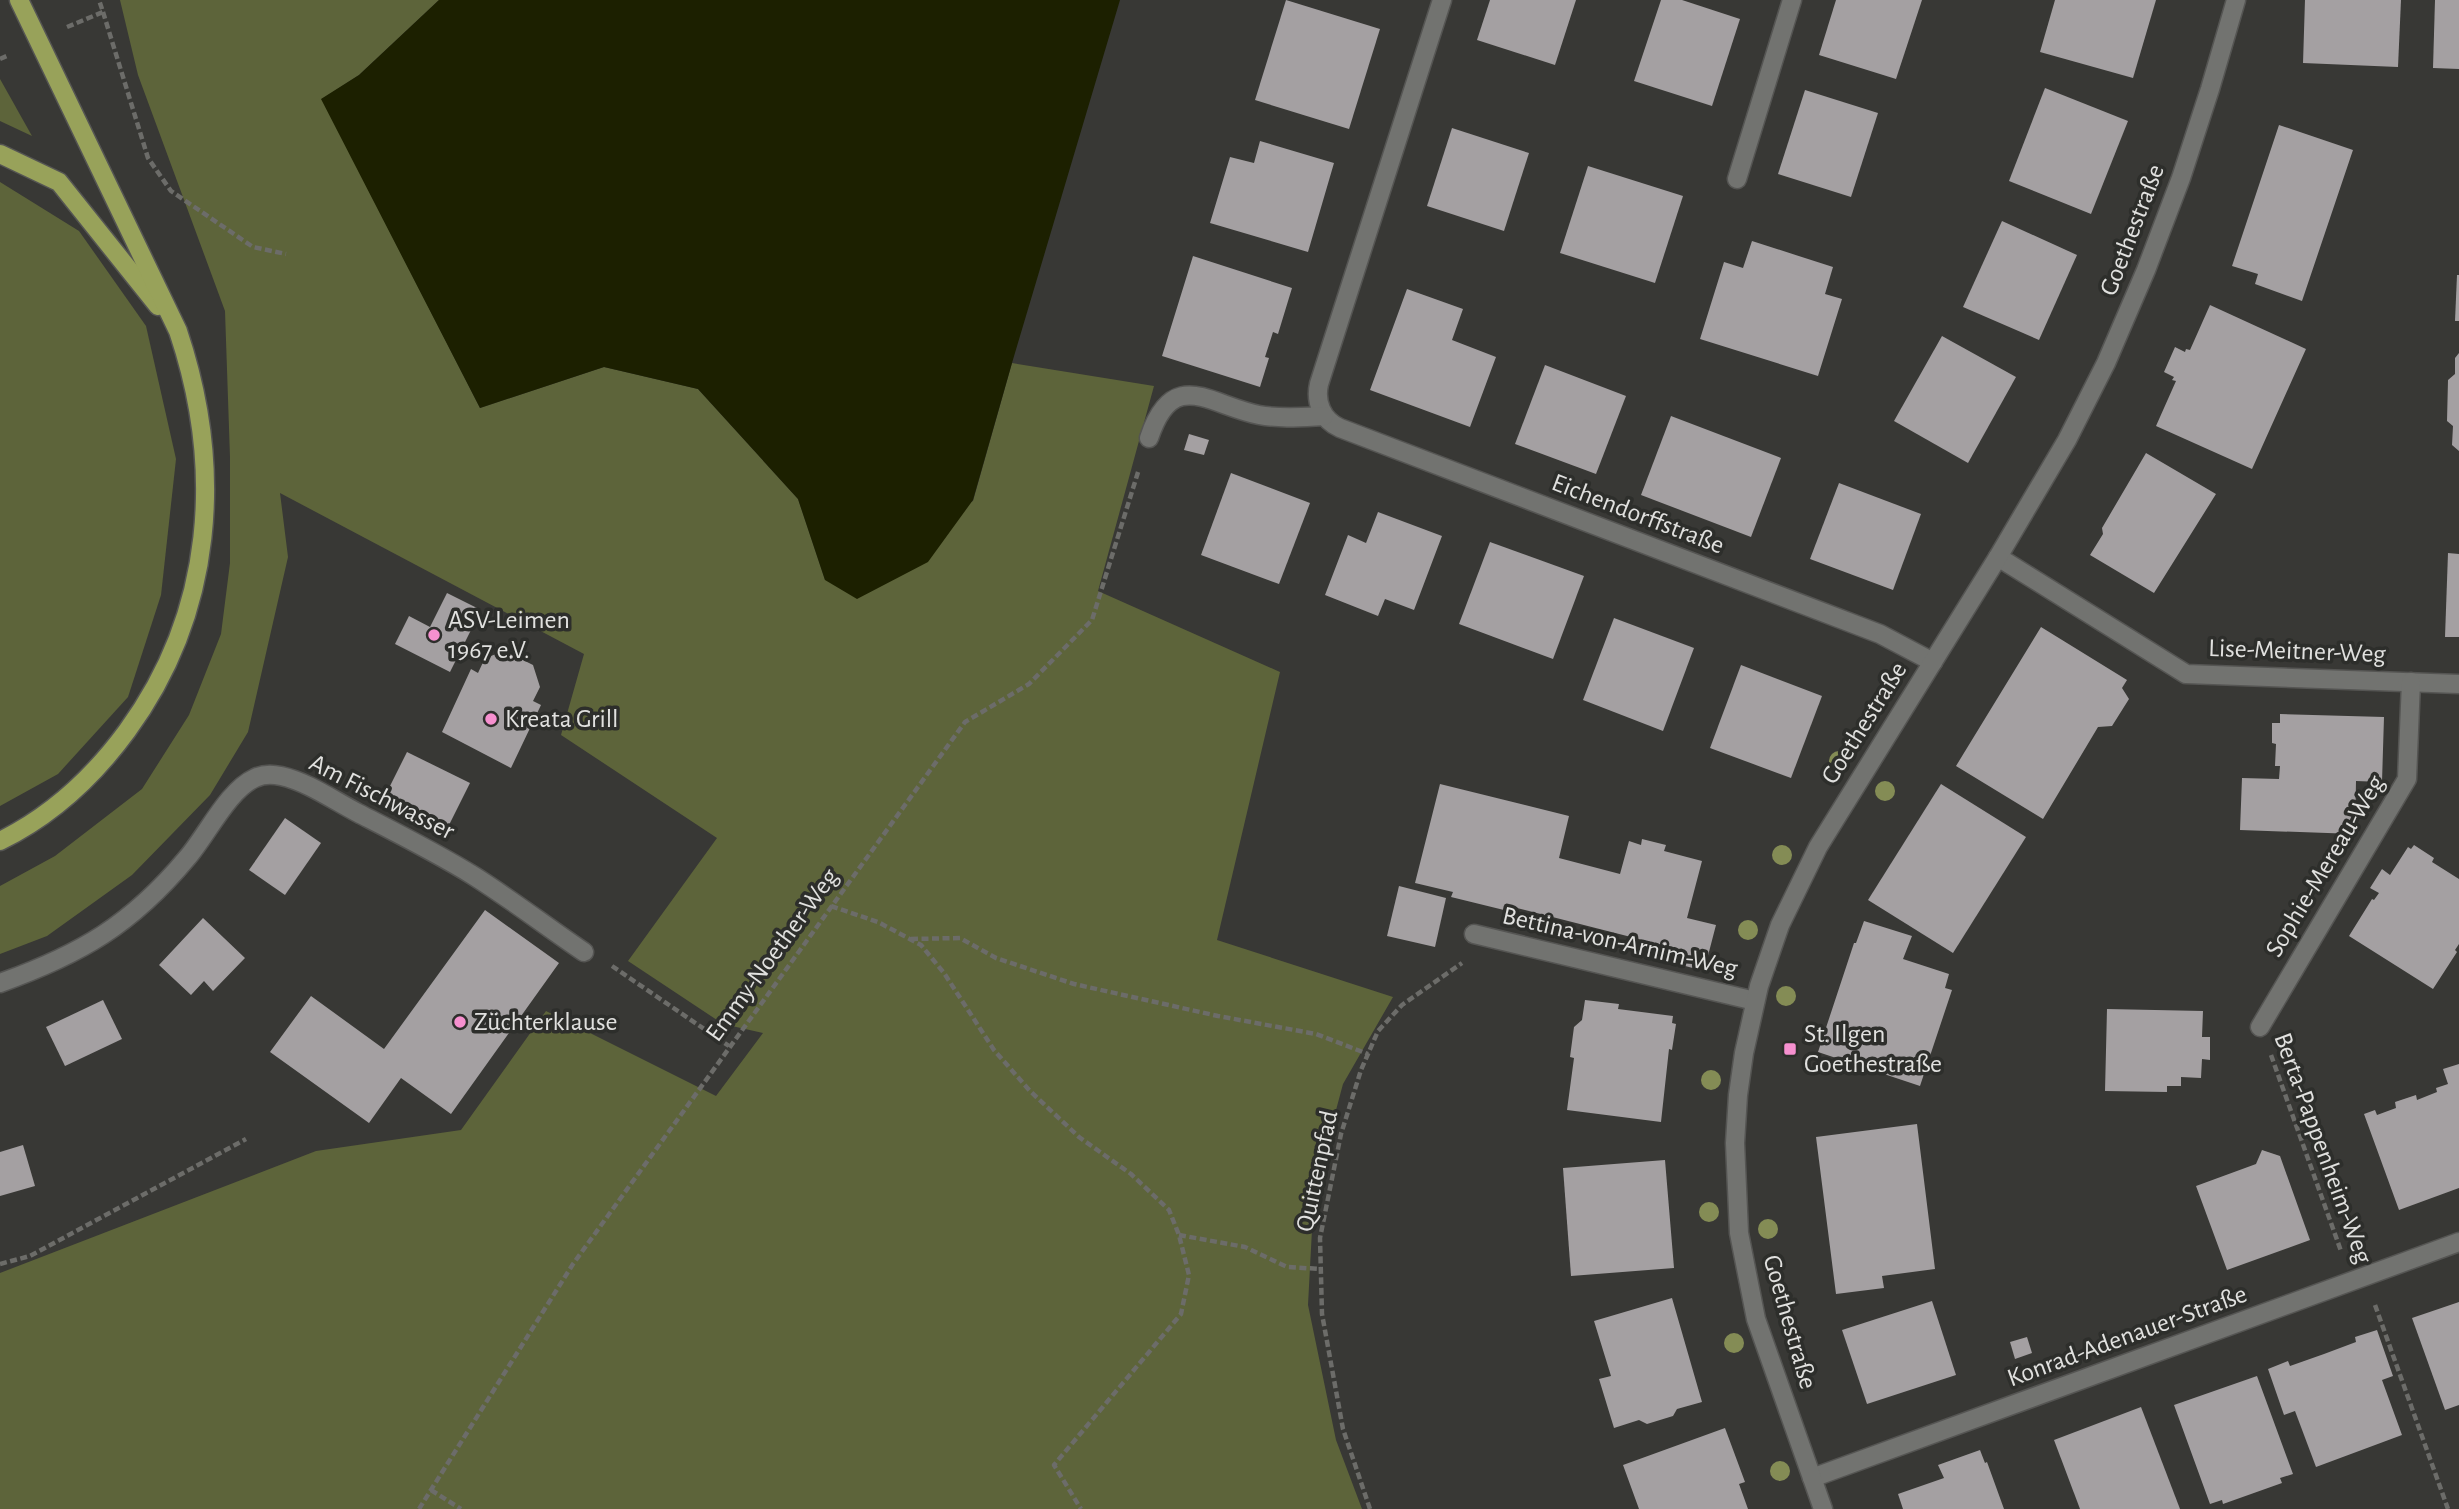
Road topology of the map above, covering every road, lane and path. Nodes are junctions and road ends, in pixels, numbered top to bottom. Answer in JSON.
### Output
{"nodes":[{"id":1,"x":19,"y":0,"type":"edge"},
{"id":2,"x":1442,"y":0,"type":"edge"},
{"id":3,"x":1792,"y":0,"type":"edge"},
{"id":4,"x":2236,"y":0,"type":"edge"},
{"id":5,"x":103,"y":12,"type":"dead end"},
{"id":6,"x":0,"y":154,"type":"edge"},
{"id":7,"x":1737,"y":179,"type":"dead end"},
{"id":8,"x":286,"y":254,"type":"dead end"},
{"id":9,"x":178,"y":331,"type":"junction"},
{"id":10,"x":1324,"y":416,"type":"junction"},
{"id":11,"x":1149,"y":438,"type":"joint"},
{"id":12,"x":1998,"y":557,"type":"junction"},
{"id":13,"x":1933,"y":662,"type":"junction"},
{"id":14,"x":2411,"y":682,"type":"junction"},
{"id":15,"x":2459,"y":684,"type":"edge"},
{"id":16,"x":0,"y":841,"type":"edge"},
{"id":17,"x":831,"y":906,"type":"junction"},
{"id":18,"x":1474,"y":934,"type":"dead end"},
{"id":19,"x":910,"y":939,"type":"junction"},
{"id":20,"x":1496,"y":939,"type":"junction"},
{"id":21,"x":584,"y":952,"type":"joint"},
{"id":22,"x":0,"y":983,"type":"edge"},
{"id":23,"x":1755,"y":1001,"type":"junction"},
{"id":24,"x":2260,"y":1027,"type":"joint"},
{"id":25,"x":729,"y":1046,"type":"junction"},
{"id":26,"x":1368,"y":1054,"type":"junction"},
{"id":27,"x":246,"y":1139,"type":"dead end"},
{"id":28,"x":1180,"y":1235,"type":"junction"},
{"id":29,"x":2459,"y":1242,"type":"edge"},
{"id":30,"x":0,"y":1264,"type":"edge"},
{"id":31,"x":1321,"y":1269,"type":"junction"},
{"id":32,"x":2358,"y":1279,"type":"junction"},
{"id":33,"x":1812,"y":1478,"type":"junction"},
{"id":34,"x":431,"y":1490,"type":"junction"},
{"id":35,"x":419,"y":1509,"type":"edge"},
{"id":36,"x":461,"y":1509,"type":"edge"},
{"id":37,"x":1081,"y":1509,"type":"edge"},
{"id":38,"x":1370,"y":1509,"type":"edge"},
{"id":39,"x":1823,"y":1509,"type":"edge"},
{"id":40,"x":2448,"y":1509,"type":"edge"}],
"edges":[{"from":1,"to":9,"type":"main road"},
{"from":2,"to":10,"type":"street"},
{"from":3,"to":7,"type":"street"},
{"from":4,"to":12,"type":"street","name":"Goethestraße"},
{"from":5,"to":8,"type":"path"},
{"from":6,"to":9,"type":"main road"},
{"from":9,"to":16,"type":"main road"},
{"from":10,"to":11,"type":"street","name":"Eichendorffstraße"},
{"from":10,"to":13,"type":"street","name":"Eichendorffstraße"},
{"from":11,"to":17,"type":"path","name":"Emmy-Noether-Weg"},
{"from":12,"to":13,"type":"street","name":"Goethestraße"},
{"from":12,"to":14,"type":"street","name":"Lise-Meitner-Weg"},
{"from":13,"to":23,"type":"street","name":"Goethestraße"},
{"from":14,"to":15,"type":"street","name":"Lise-Meitner-Weg"},
{"from":14,"to":24,"type":"street","name":"Sophie-Mereau-Weg"},
{"from":17,"to":19,"type":"path"},
{"from":17,"to":25,"type":"path","name":"Emmy-Noether-Weg"},
{"from":18,"to":20,"type":"street","name":"Bettina-von-Arnim-Weg"},
{"from":19,"to":26,"type":"path"},
{"from":19,"to":28,"type":"path"},
{"from":20,"to":23,"type":"street","name":"Bettina-von-Arnim-Weg"},
{"from":20,"to":26,"type":"path","name":"Quittenpfad"},
{"from":21,"to":22,"type":"street","name":"Am Fischwasser"},
{"from":21,"to":25,"type":"path"},
{"from":23,"to":33,"type":"street","name":"Goethestraße"},
{"from":24,"to":32,"type":"path","name":"Berta-Pappenheim-Weg"},
{"from":25,"to":34,"type":"path","name":"Emmy-Noether-Weg"},
{"from":26,"to":31,"type":"path","name":"Quittenpfad"},
{"from":27,"to":30,"type":"path"},
{"from":28,"to":31,"type":"path"},
{"from":28,"to":37,"type":"path"},
{"from":29,"to":32,"type":"street","name":"Konrad-Adenauer-Straße"},
{"from":31,"to":38,"type":"path","name":"Quittenpfad"},
{"from":32,"to":33,"type":"street","name":"Konrad-Adenauer-Straße"},
{"from":32,"to":40,"type":"path","name":"Berta-Pappenheim-Weg"},
{"from":33,"to":39,"type":"street","name":"Goethestraße"},
{"from":34,"to":35,"type":"path","name":"Emmy-Noether-Weg"},
{"from":34,"to":36,"type":"path"}]}
